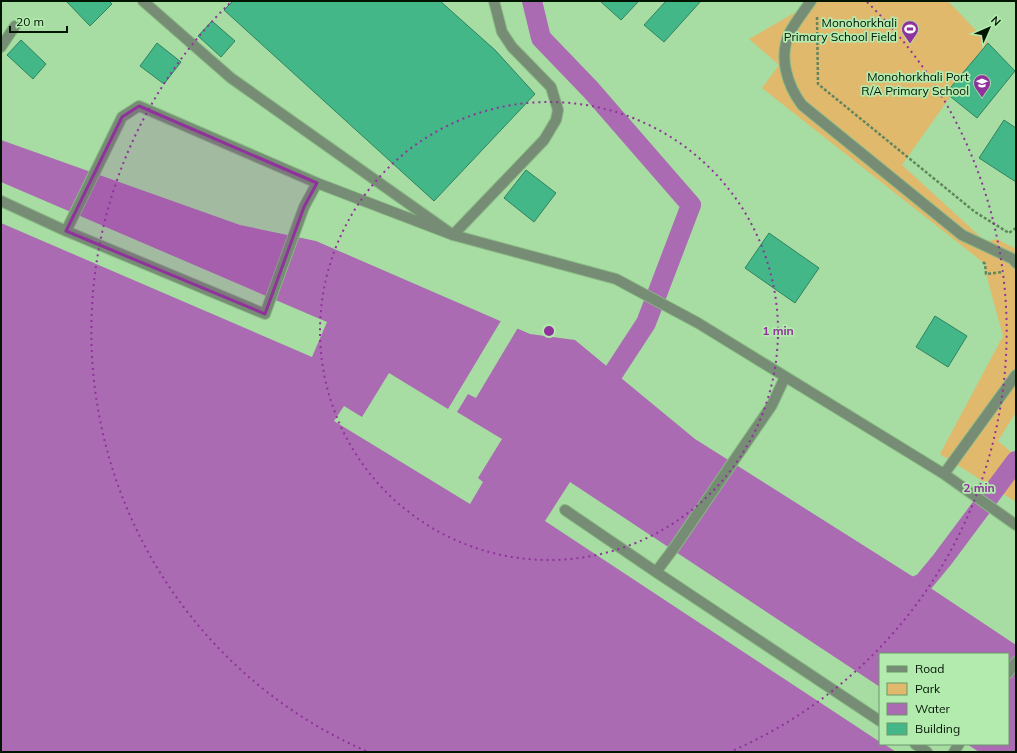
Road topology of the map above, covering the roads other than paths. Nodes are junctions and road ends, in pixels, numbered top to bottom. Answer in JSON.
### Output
{"nodes":[{"id":1,"x":143,"y":1,"type":"edge"},
{"id":2,"x":494,"y":1,"type":"edge"},
{"id":3,"x":811,"y":1,"type":"edge"},
{"id":4,"x":15,"y":26,"type":"dead end"},
{"id":5,"x":1,"y":47,"type":"edge"},
{"id":6,"x":317,"y":183,"type":"junction"},
{"id":7,"x":1,"y":201,"type":"edge"},
{"id":8,"x":66,"y":231,"type":"junction"},
{"id":9,"x":453,"y":235,"type":"junction"},
{"id":10,"x":1015,"y":259,"type":"edge"},
{"id":11,"x":1016,"y":375,"type":"edge"},
{"id":12,"x":785,"y":377,"type":"junction"},
{"id":13,"x":948,"y":476,"type":"junction"},
{"id":14,"x":565,"y":510,"type":"dead end"},
{"id":15,"x":1016,"y":525,"type":"edge"},
{"id":16,"x":656,"y":572,"type":"junction"},
{"id":17,"x":1016,"y":662,"type":"edge"},
{"id":18,"x":1009,"y":672,"type":"edge"},
{"id":19,"x":879,"y":720,"type":"edge"},
{"id":20,"x":916,"y":745,"type":"edge"},
{"id":21,"x":927,"y":752,"type":"edge"}],
"edges":[{"from":1,"to":9,"type":"street"},
{"from":2,"to":9,"type":"street"},
{"from":3,"to":10,"type":"street"},
{"from":4,"to":5,"type":"street"},
{"from":6,"to":8,"type":"street"},
{"from":6,"to":8,"type":"street"},
{"from":6,"to":9,"type":"street"},
{"from":7,"to":8,"type":"street"},
{"from":9,"to":12,"type":"street"},
{"from":11,"to":13,"type":"street"},
{"from":12,"to":13,"type":"street"},
{"from":12,"to":16,"type":"street"},
{"from":13,"to":15,"type":"street"},
{"from":14,"to":16,"type":"street"},
{"from":16,"to":19,"type":"street"},
{"from":17,"to":18,"type":"street"},
{"from":20,"to":21,"type":"street"}]}
